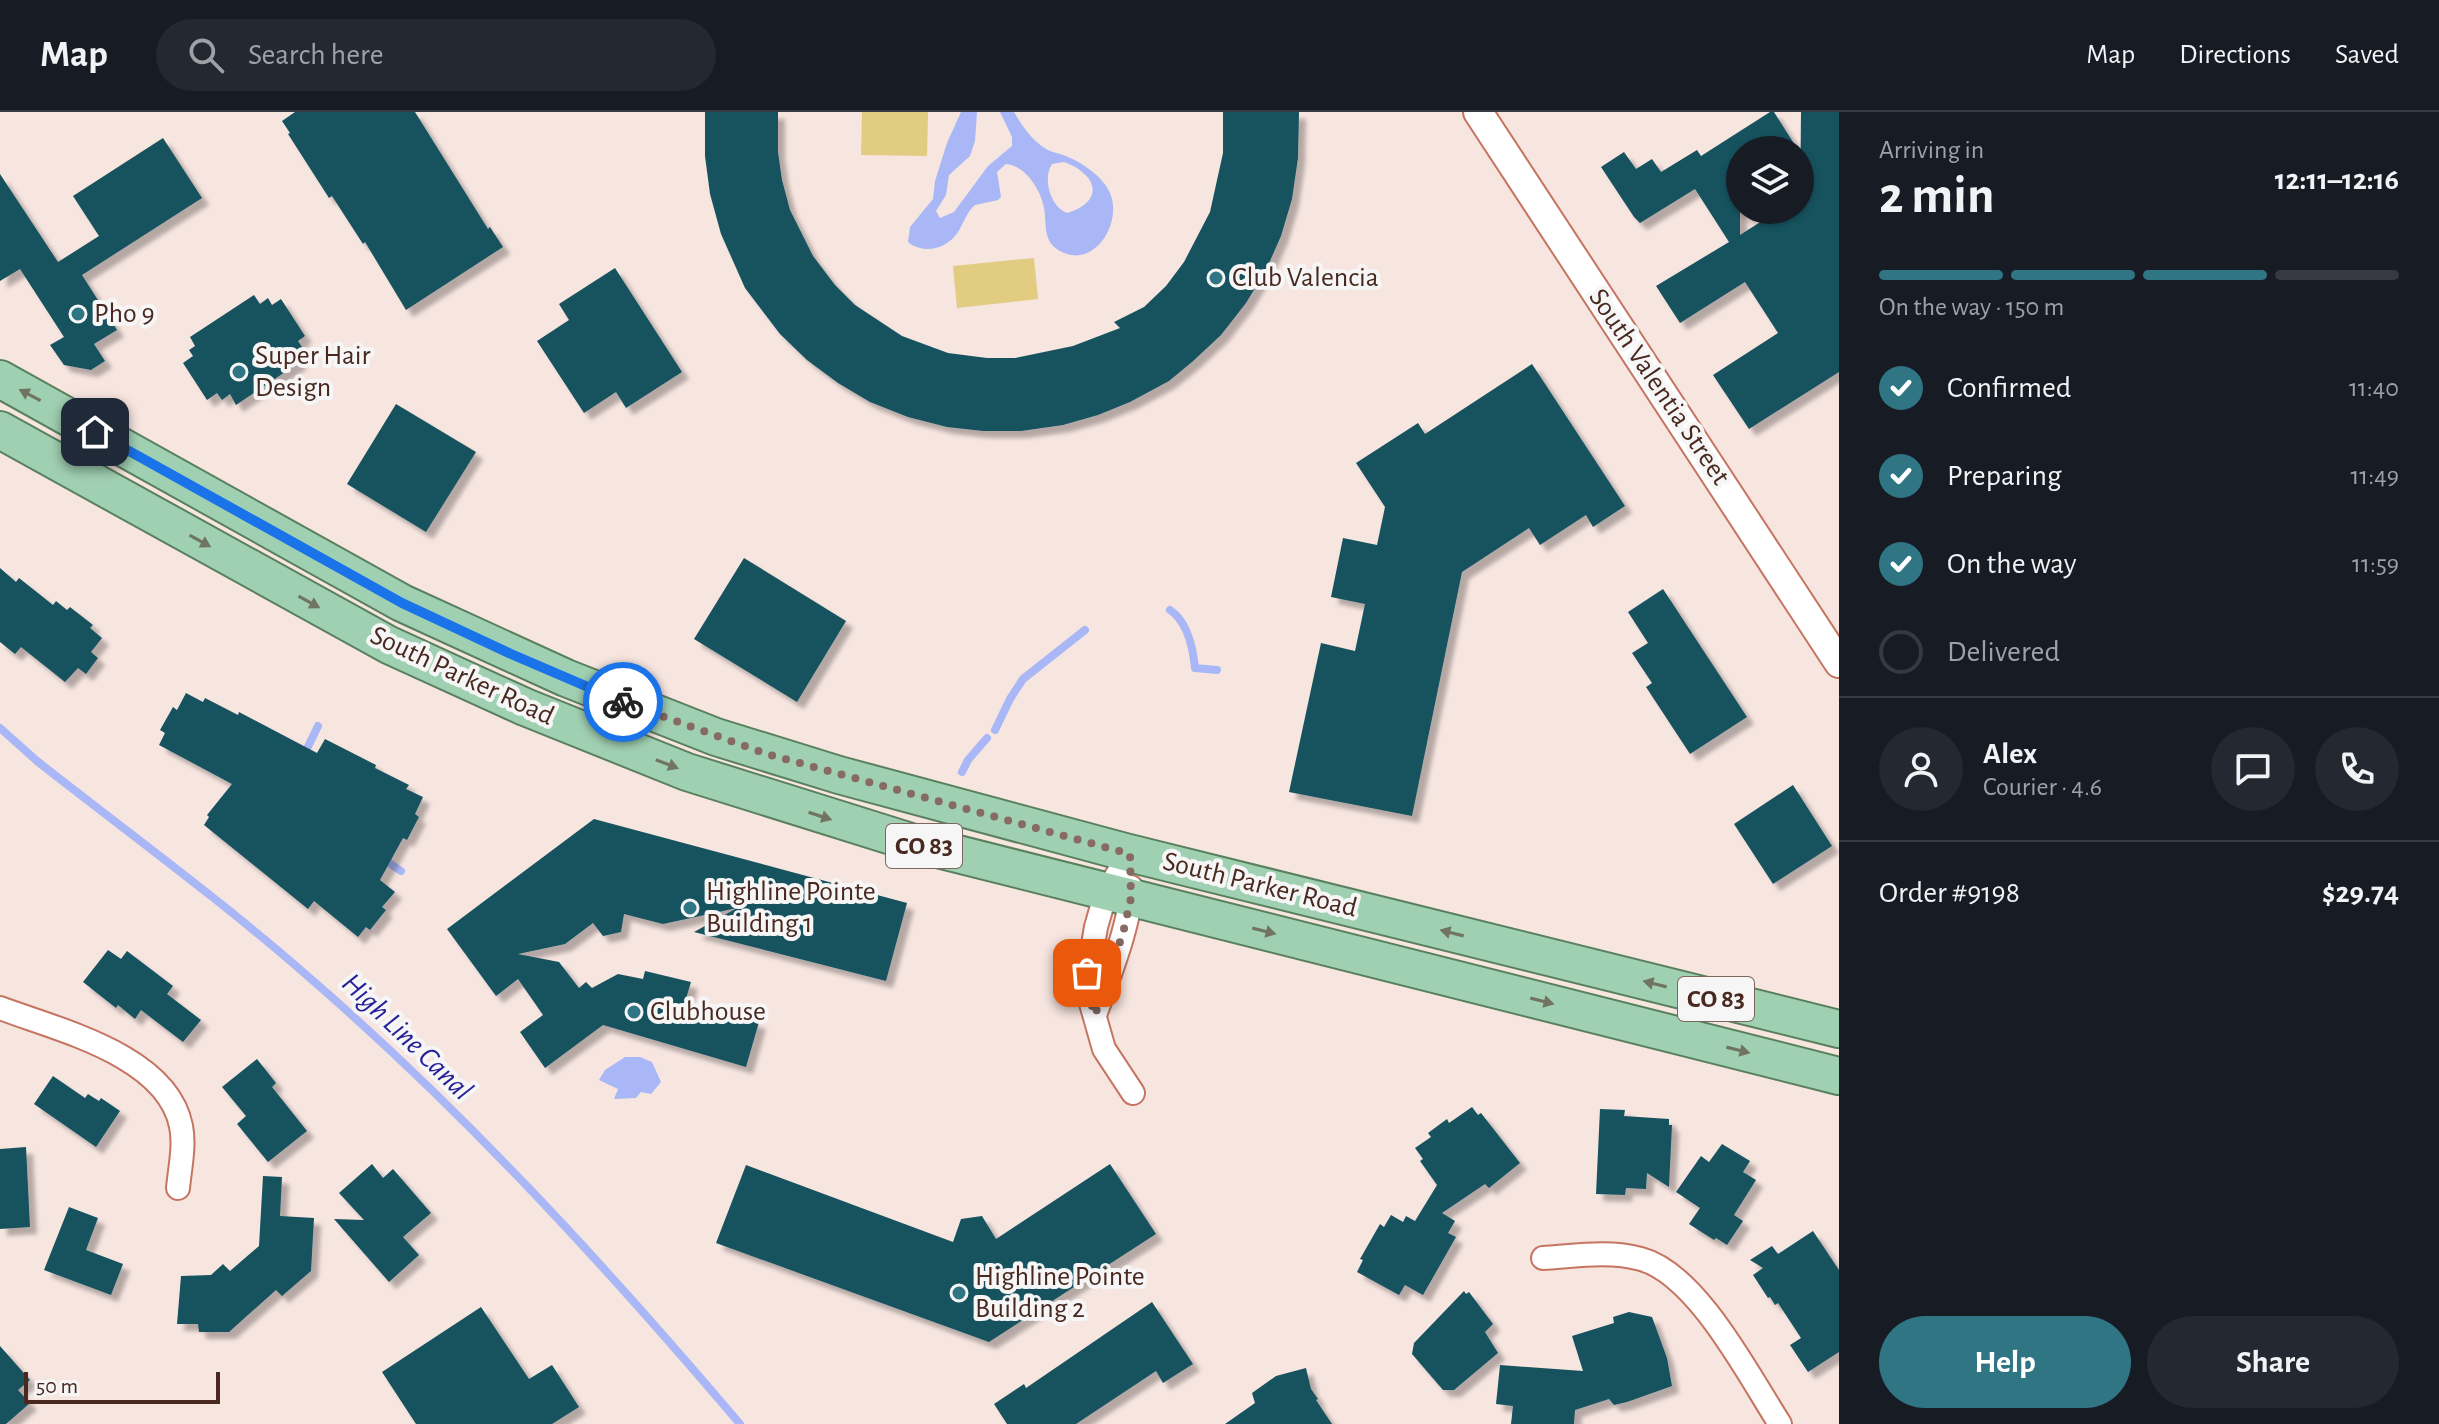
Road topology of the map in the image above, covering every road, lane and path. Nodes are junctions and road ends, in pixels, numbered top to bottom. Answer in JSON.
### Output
{"nodes":[{"id":1,"x":1478,"y":112,"type":"edge"},
{"id":2,"x":0,"y":379,"type":"edge"},
{"id":3,"x":0,"y":430,"type":"edge"},
{"id":4,"x":1839,"y":663,"type":"edge"},
{"id":5,"x":1130,"y":854,"type":"junction"},
{"id":6,"x":1119,"y":895,"type":"junction"},
{"id":7,"x":0,"y":1008,"type":"edge"},
{"id":8,"x":1839,"y":1029,"type":"edge"},
{"id":9,"x":1839,"y":1076,"type":"edge"},
{"id":10,"x":1133,"y":1093,"type":"dead end"},
{"id":11,"x":178,"y":1188,"type":"dead end"},
{"id":12,"x":1543,"y":1258,"type":"dead end"},
{"id":13,"x":1780,"y":1424,"type":"edge"}],
"edges":[{"from":1,"to":4,"type":"street","name":"South Valentia Street"},
{"from":5,"to":2,"type":"main road","name":"South Parker Road","number":"CO 83","one_way":true},
{"from":3,"to":6,"type":"main road","name":"South Parker Road","number":"CO 83","one_way":true},
{"from":5,"to":6,"type":"street"},
{"from":8,"to":5,"type":"main road","name":"South Parker Road","number":"CO 83","one_way":true},
{"from":6,"to":9,"type":"main road","name":"South Parker Road","number":"CO 83","one_way":true},
{"from":6,"to":10,"type":"street"},
{"from":7,"to":11,"type":"street"},
{"from":12,"to":13,"type":"street"}]}
